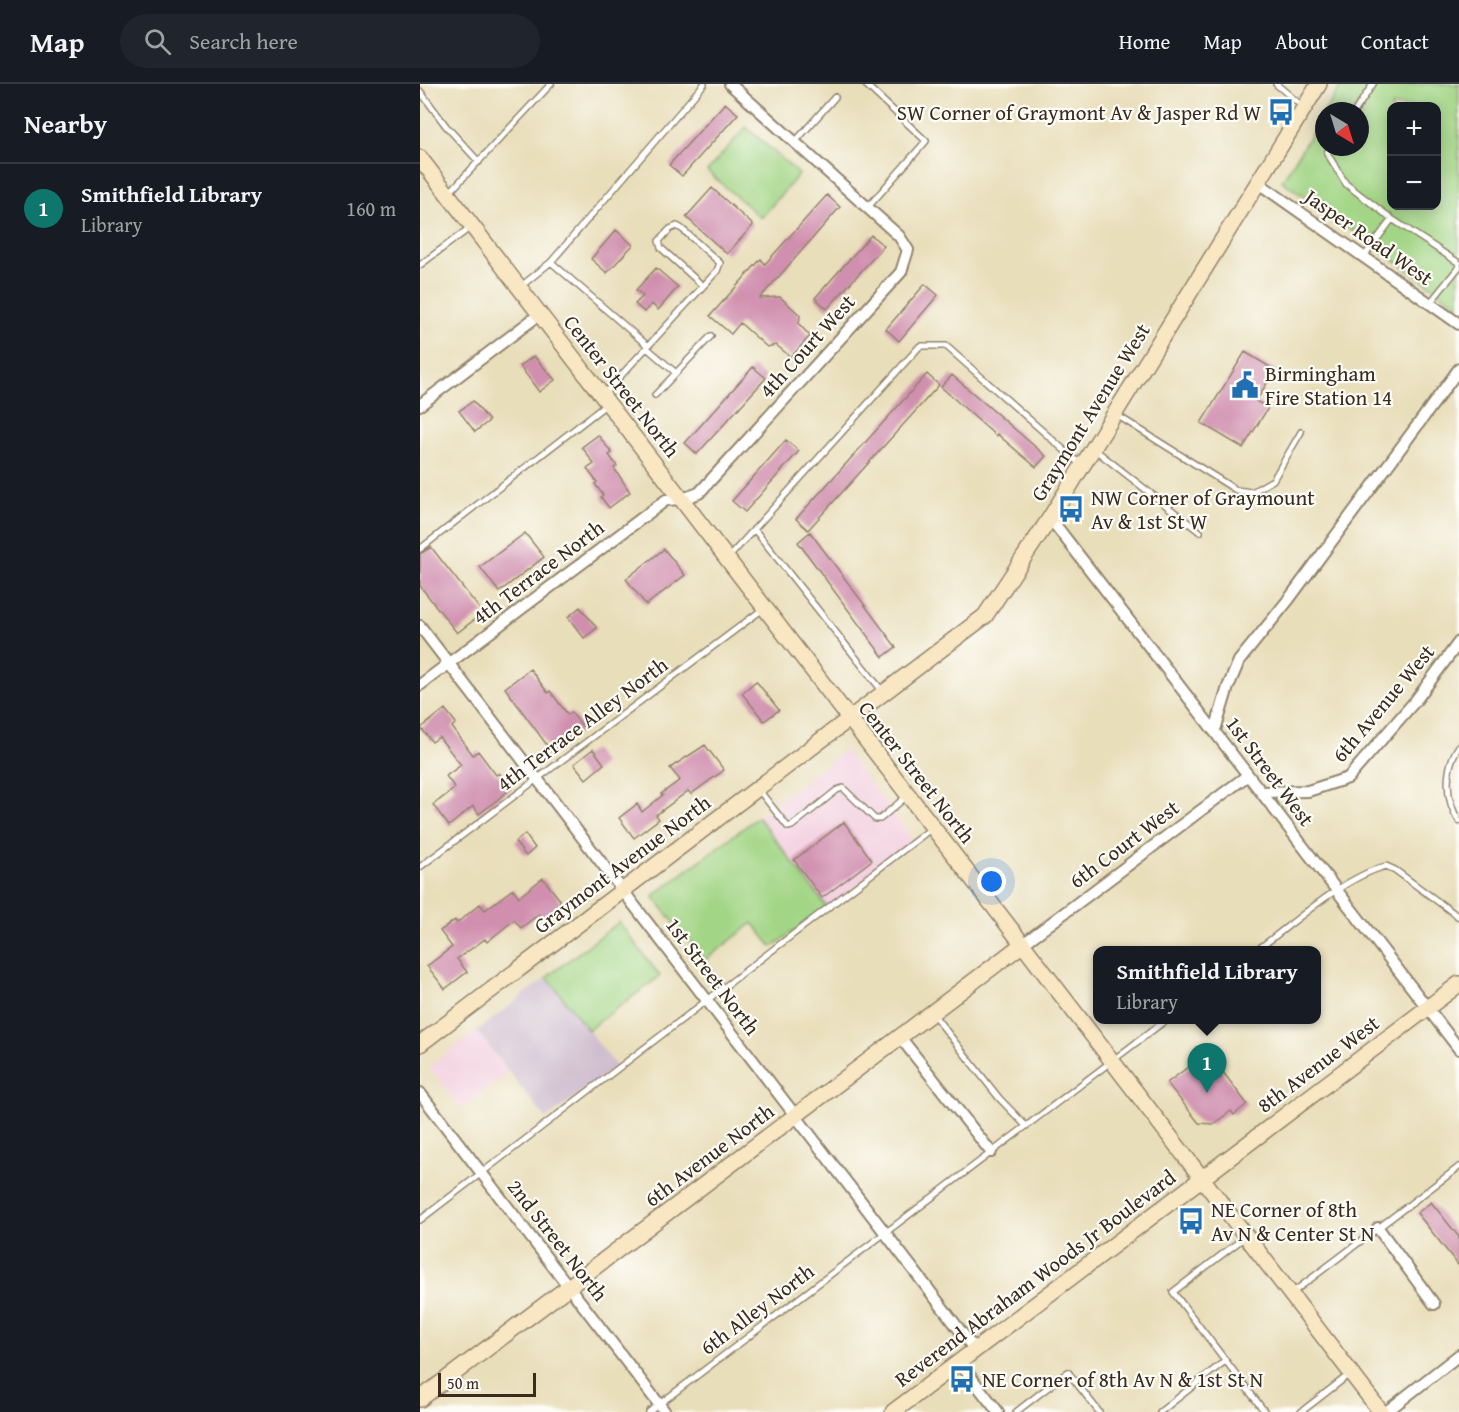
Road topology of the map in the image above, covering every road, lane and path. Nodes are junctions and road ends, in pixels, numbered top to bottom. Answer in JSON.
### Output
{"nodes":[{"id":1,"x":550,"y":84,"type":"edge"},
{"id":2,"x":704,"y":84,"type":"edge"},
{"id":3,"x":730,"y":84,"type":"edge"},
{"id":4,"x":864,"y":84,"type":"edge"},
{"id":5,"x":1276,"y":84,"type":"edge"},
{"id":6,"x":1319,"y":84,"type":"edge"},
{"id":7,"x":1373,"y":84,"type":"edge"},
{"id":8,"x":420,"y":91,"type":"edge"},
{"id":9,"x":835,"y":97,"type":"dead end"},
{"id":10,"x":1361,"y":102,"type":"edge"},
{"id":11,"x":1304,"y":108,"type":"junction"},
{"id":12,"x":795,"y":142,"type":"junction"},
{"id":13,"x":1329,"y":156,"type":"edge"},
{"id":14,"x":420,"y":158,"type":"edge"},
{"id":15,"x":479,"y":162,"type":"junction"},
{"id":16,"x":1257,"y":182,"type":"junction"},
{"id":17,"x":447,"y":194,"type":"junction"},
{"id":18,"x":868,"y":207,"type":"junction"},
{"id":19,"x":1392,"y":219,"type":"junction"},
{"id":20,"x":472,"y":226,"type":"junction"},
{"id":21,"x":1363,"y":258,"type":"junction"},
{"id":22,"x":551,"y":262,"type":"junction"},
{"id":23,"x":420,"y":265,"type":"edge"},
{"id":24,"x":1459,"y":265,"type":"edge"},
{"id":25,"x":703,"y":286,"type":"junction"},
{"id":26,"x":520,"y":288,"type":"junction"},
{"id":27,"x":1429,"y":304,"type":"junction"},
{"id":28,"x":540,"y":314,"type":"junction"},
{"id":29,"x":1459,"y":324,"type":"edge"},
{"id":30,"x":711,"y":336,"type":"dead end"},
{"id":31,"x":648,"y":347,"type":"junction"},
{"id":32,"x":1459,"y":369,"type":"edge"},
{"id":33,"x":676,"y":373,"type":"junction"},
{"id":34,"x":656,"y":395,"type":"dead end"},
{"id":35,"x":606,"y":400,"type":"junction"},
{"id":36,"x":420,"y":405,"type":"edge"},
{"id":37,"x":1114,"y":413,"type":"junction"},
{"id":38,"x":1301,"y":432,"type":"dead end"},
{"id":39,"x":1092,"y":448,"type":"junction"},
{"id":40,"x":1082,"y":466,"type":"junction"},
{"id":41,"x":682,"y":499,"type":"junction"},
{"id":42,"x":1050,"y":518,"type":"junction"},
{"id":43,"x":754,"y":529,"type":"junction"},
{"id":44,"x":1200,"y":532,"type":"dead end"},
{"id":45,"x":420,"y":549,"type":"edge"},
{"id":46,"x":727,"y":558,"type":"junction"},
{"id":47,"x":765,"y":608,"type":"junction"},
{"id":48,"x":420,"y":626,"type":"edge"},
{"id":49,"x":1459,"y":642,"type":"edge"},
{"id":50,"x":449,"y":664,"type":"junction"},
{"id":51,"x":420,"y":685,"type":"edge"},
{"id":52,"x":884,"y":693,"type":"junction"},
{"id":53,"x":850,"y":719,"type":"junction"},
{"id":54,"x":1215,"y":730,"type":"junction"},
{"id":55,"x":1459,"y":746,"type":"edge"},
{"id":56,"x":1248,"y":775,"type":"junction"},
{"id":57,"x":537,"y":779,"type":"junction"},
{"id":58,"x":757,"y":788,"type":"junction"},
{"id":59,"x":1261,"y":792,"type":"junction"},
{"id":60,"x":908,"y":795,"type":"junction"},
{"id":61,"x":1459,"y":821,"type":"edge"},
{"id":62,"x":933,"y":827,"type":"junction"},
{"id":63,"x":420,"y":867,"type":"edge"},
{"id":64,"x":623,"y":890,"type":"junction"},
{"id":65,"x":1337,"y":890,"type":"junction"},
{"id":66,"x":1459,"y":917,"type":"edge"},
{"id":67,"x":1023,"y":944,"type":"junction"},
{"id":68,"x":1264,"y":946,"type":"edge"},
{"id":69,"x":1459,"y":984,"type":"edge"},
{"id":70,"x":707,"y":1000,"type":"junction"},
{"id":71,"x":1427,"y":1008,"type":"junction"},
{"id":72,"x":932,"y":1013,"type":"junction"},
{"id":73,"x":1161,"y":1024,"type":"edge"},
{"id":74,"x":900,"y":1037,"type":"junction"},
{"id":75,"x":420,"y":1044,"type":"edge"},
{"id":76,"x":1459,"y":1049,"type":"edge"},
{"id":77,"x":1113,"y":1060,"type":"junction"},
{"id":78,"x":420,"y":1093,"type":"edge"},
{"id":79,"x":796,"y":1116,"type":"junction"},
{"id":80,"x":1026,"y":1126,"type":"junction"},
{"id":81,"x":991,"y":1152,"type":"junction"},
{"id":82,"x":1459,"y":1167,"type":"edge"},
{"id":83,"x":482,"y":1173,"type":"junction"},
{"id":84,"x":1202,"y":1178,"type":"junction"},
{"id":85,"x":420,"y":1220,"type":"edge"},
{"id":86,"x":1378,"y":1228,"type":"junction"},
{"id":87,"x":886,"y":1233,"type":"junction"},
{"id":88,"x":1246,"y":1236,"type":"junction"},
{"id":89,"x":569,"y":1287,"type":"junction"},
{"id":90,"x":1291,"y":1294,"type":"junction"},
{"id":91,"x":1434,"y":1304,"type":"dead end"},
{"id":92,"x":975,"y":1350,"type":"junction"},
{"id":93,"x":1459,"y":1355,"type":"edge"},
{"id":94,"x":1225,"y":1361,"type":"junction"},
{"id":95,"x":959,"y":1362,"type":"junction"},
{"id":96,"x":1352,"y":1373,"type":"junction"},
{"id":97,"x":420,"y":1399,"type":"edge"},
{"id":98,"x":662,"y":1408,"type":"edge"},
{"id":99,"x":649,"y":1412,"type":"edge"},
{"id":100,"x":893,"y":1412,"type":"edge"},
{"id":101,"x":999,"y":1412,"type":"edge"},
{"id":102,"x":1016,"y":1412,"type":"edge"},
{"id":103,"x":1099,"y":1412,"type":"edge"},
{"id":104,"x":1160,"y":1412,"type":"edge"},
{"id":105,"x":1264,"y":1412,"type":"edge"},
{"id":106,"x":1301,"y":1412,"type":"edge"},
{"id":107,"x":1384,"y":1412,"type":"edge"}],
"edges":[{"from":1,"to":15,"type":"lane"},
{"from":2,"to":22,"type":"lane"},
{"from":3,"to":12,"type":"street"},
{"from":4,"to":18,"type":"lane"},
{"from":5,"to":11,"type":"lane"},
{"from":6,"to":11,"type":"street","name":"Graymont Avenue West"},
{"from":7,"to":10,"type":"lane"},
{"from":8,"to":15,"type":"lane"},
{"from":9,"to":12,"type":"lane"},
{"from":11,"to":16,"type":"street","name":"Graymont Avenue West"},
{"from":12,"to":18,"type":"street"},
{"from":13,"to":19,"type":"lane"},
{"from":14,"to":17,"type":"street","name":"Center Street North"},
{"from":15,"to":17,"type":"lane"},
{"from":16,"to":21,"type":"street","name":"Jasper Road West"},
{"from":16,"to":37,"type":"street","name":"Graymont Avenue West"},
{"from":17,"to":20,"type":"street","name":"Center Street North"},
{"from":18,"to":41,"type":"street","name":"4th Court West"},
{"from":19,"to":21,"type":"lane"},
{"from":19,"to":24,"type":"lane"},
{"from":20,"to":23,"type":"lane"},
{"from":20,"to":26,"type":"street","name":"Center Street North"},
{"from":21,"to":27,"type":"street","name":"Jasper Road West"},
{"from":22,"to":26,"type":"lane"},
{"from":22,"to":31,"type":"lane"},
{"from":24,"to":27,"type":"lane"},
{"from":25,"to":25,"type":"lane"},
{"from":25,"to":31,"type":"lane"},
{"from":26,"to":28,"type":"street","name":"Center Street North"},
{"from":27,"to":29,"type":"street","name":"Jasper Road West"},
{"from":28,"to":35,"type":"street","name":"Center Street North"},
{"from":28,"to":36,"type":"street"},
{"from":30,"to":33,"type":"lane"},
{"from":31,"to":33,"type":"lane"},
{"from":31,"to":35,"type":"lane"},
{"from":32,"to":54,"type":"street"},
{"from":33,"to":34,"type":"lane"},
{"from":35,"to":41,"type":"street","name":"Center Street North"},
{"from":35,"to":45,"type":"lane"},
{"from":37,"to":38,"type":"lane"},
{"from":37,"to":39,"type":"street","name":"Graymont Avenue West"},
{"from":39,"to":40,"type":"street","name":"Graymont Avenue West"},
{"from":39,"to":44,"type":"lane"},
{"from":40,"to":42,"type":"street","name":"Graymont Avenue West"},
{"from":40,"to":43,"type":"lane"},
{"from":41,"to":46,"type":"street","name":"Center Street North"},
{"from":41,"to":50,"type":"street","name":"4th Terrace North"},
{"from":42,"to":52,"type":"street","name":"Graymont Avenue West"},
{"from":42,"to":54,"type":"street","name":"1st Street West"},
{"from":43,"to":46,"type":"lane"},
{"from":43,"to":52,"type":"lane"},
{"from":46,"to":47,"type":"street","name":"Center Street North"},
{"from":47,"to":53,"type":"street","name":"Center Street North"},
{"from":47,"to":57,"type":"lane","name":"4th Terrace Alley North"},
{"from":48,"to":50,"type":"street","name":"1st Street North"},
{"from":49,"to":59,"type":"street","name":"6th Avenue West"},
{"from":50,"to":51,"type":"street","name":"4th Terrace North"},
{"from":50,"to":57,"type":"street","name":"1st Street North"},
{"from":52,"to":53,"type":"street","name":"Graymont Avenue West"},
{"from":53,"to":58,"type":"street","name":"Graymont Avenue North"},
{"from":53,"to":60,"type":"street","name":"Center Street North"},
{"from":54,"to":56,"type":"street","name":"1st Street West"},
{"from":55,"to":61,"type":"lane"},
{"from":56,"to":59,"type":"street","name":"1st Street West"},
{"from":56,"to":67,"type":"street","name":"6th Court West"},
{"from":57,"to":63,"type":"lane","name":"4th Terrace Alley North"},
{"from":57,"to":64,"type":"street","name":"1st Street North"},
{"from":58,"to":60,"type":"lane"},
{"from":58,"to":64,"type":"street","name":"Graymont Avenue North"},
{"from":59,"to":65,"type":"street","name":"1st Street West"},
{"from":60,"to":62,"type":"street","name":"Center Street North"},
{"from":62,"to":67,"type":"street","name":"Center Street North"},
{"from":62,"to":70,"type":"lane"},
{"from":64,"to":70,"type":"street","name":"1st Street North"},
{"from":64,"to":75,"type":"street","name":"Graymont Avenue North"},
{"from":65,"to":66,"type":"lane"},
{"from":65,"to":68,"type":"lane"},
{"from":65,"to":71,"type":"street","name":"1st Street West"},
{"from":67,"to":72,"type":"street","name":"6th Avenue North"},
{"from":67,"to":77,"type":"street","name":"Center Street North"},
{"from":69,"to":71,"type":"street","name":"8th Avenue West"},
{"from":70,"to":79,"type":"street","name":"1st Street North"},
{"from":70,"to":83,"type":"lane"},
{"from":71,"to":76,"type":"street","name":"1st Street West"},
{"from":71,"to":84,"type":"street","name":"8th Avenue West"},
{"from":72,"to":74,"type":"street","name":"6th Avenue North"},
{"from":72,"to":80,"type":"lane"},
{"from":73,"to":77,"type":"lane","name":"6th Alley North"},
{"from":74,"to":79,"type":"street","name":"6th Avenue North"},
{"from":74,"to":81,"type":"street"},
{"from":77,"to":80,"type":"lane","name":"6th Alley North"},
{"from":77,"to":84,"type":"street","name":"Center Street North"},
{"from":78,"to":83,"type":"street","name":"2nd Street North"},
{"from":79,"to":87,"type":"street","name":"1st Street North"},
{"from":79,"to":89,"type":"street","name":"6th Avenue North"},
{"from":80,"to":81,"type":"lane","name":"6th Alley North"},
{"from":81,"to":87,"type":"lane","name":"6th Alley North"},
{"from":82,"to":86,"type":"lane"},
{"from":83,"to":85,"type":"lane"},
{"from":83,"to":89,"type":"street","name":"2nd Street North"},
{"from":84,"to":88,"type":"street","name":"Center Street North"},
{"from":84,"to":92,"type":"street","name":"Reverend Abraham Woods Jr Boulevard"},
{"from":86,"to":90,"type":"lane"},
{"from":86,"to":91,"type":"street"},
{"from":87,"to":92,"type":"street","name":"1st Street North"},
{"from":87,"to":98,"type":"lane","name":"6th Alley North"},
{"from":88,"to":90,"type":"street","name":"Center Street North"},
{"from":88,"to":94,"type":"lane"},
{"from":89,"to":97,"type":"street","name":"6th Avenue North"},
{"from":89,"to":98,"type":"street","name":"2nd Street North"},
{"from":90,"to":96,"type":"street","name":"Center Street North"},
{"from":92,"to":95,"type":"street","name":"Reverend Abraham Woods Jr Boulevard"},
{"from":93,"to":107,"type":"street"},
{"from":94,"to":104,"type":"lane"},
{"from":94,"to":105,"type":"lane"},
{"from":95,"to":100,"type":"street","name":"Reverend Abraham Woods Jr Boulevard"},
{"from":95,"to":101,"type":"street"},
{"from":96,"to":106,"type":"lane"},
{"from":96,"to":107,"type":"street","name":"Center Street North"},
{"from":98,"to":99,"type":"lane","name":"6th Alley North"},
{"from":102,"to":103,"type":"lane"}]}
